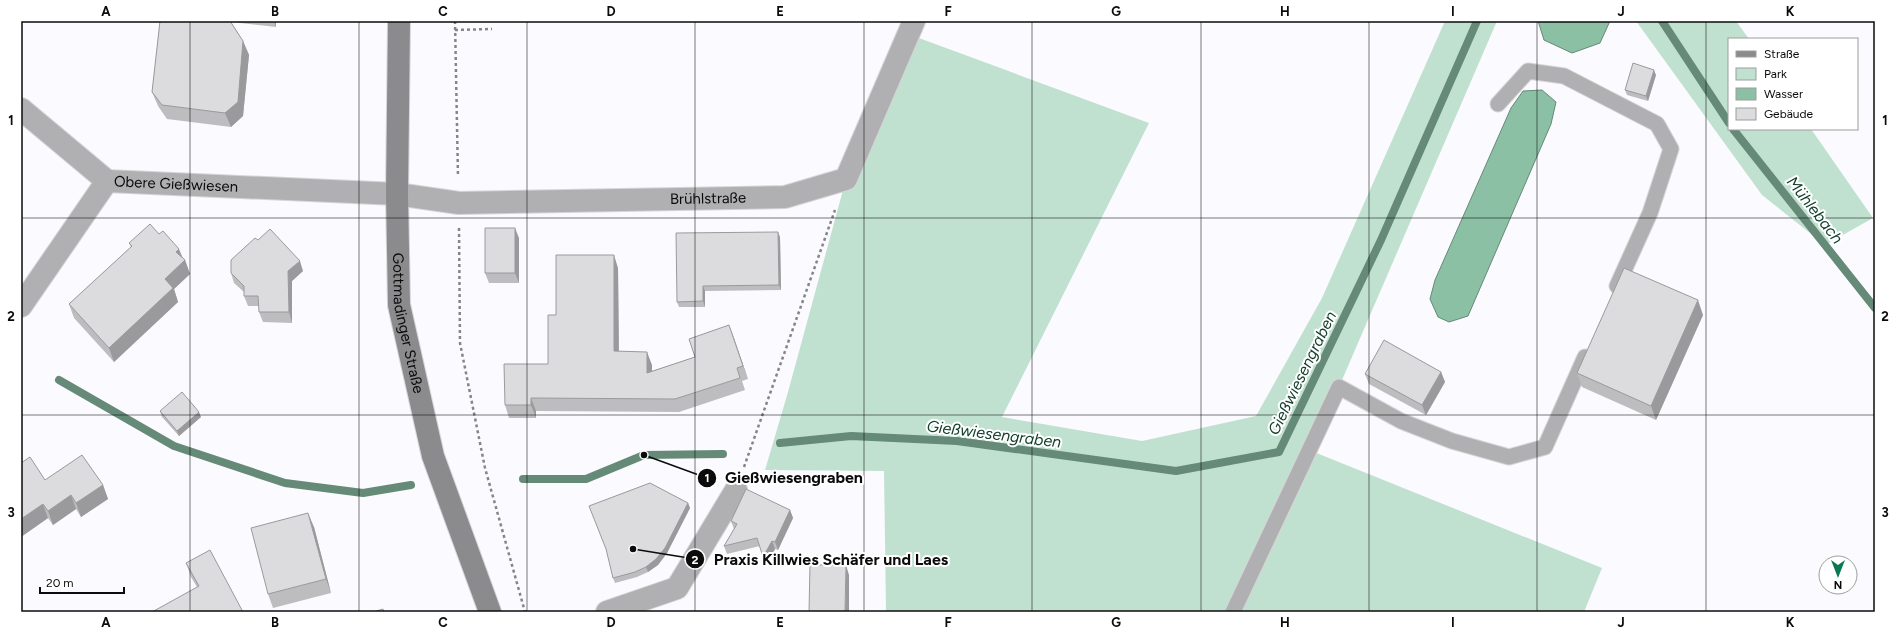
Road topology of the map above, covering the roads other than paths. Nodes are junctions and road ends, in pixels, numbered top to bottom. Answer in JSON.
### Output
{"nodes":[{"id":1,"x":399,"y":21,"type":"edge"},
{"id":2,"x":914,"y":21,"type":"edge"},
{"id":3,"x":1498,"y":104,"type":"dead end"},
{"id":4,"x":21,"y":109,"type":"edge"},
{"id":5,"x":107,"y":181,"type":"junction"},
{"id":6,"x":397,"y":194,"type":"junction"},
{"id":7,"x":1610,"y":301,"type":"edge"},
{"id":8,"x":21,"y":306,"type":"edge"},
{"id":9,"x":1591,"y":345,"type":"edge"},
{"id":10,"x":736,"y":490,"type":"road end"},
{"id":11,"x":490,"y":612,"type":"edge"},
{"id":12,"x":607,"y":612,"type":"edge"},
{"id":13,"x":1233,"y":612,"type":"edge"}],
"edges":[{"from":1,"to":6,"type":"main road","name":"Gottmadinger Straße"},
{"from":2,"to":6,"type":"street","name":"Brühlstraße"},
{"from":3,"to":7,"type":"lane"},
{"from":4,"to":5,"type":"street"},
{"from":5,"to":6,"type":"street","name":"Obere Gießwiesen"},
{"from":5,"to":8,"type":"street","name":"Obere Gießwiesen"},
{"from":6,"to":11,"type":"main road","name":"Gottmadinger Straße"},
{"from":9,"to":13,"type":"lane"},
{"from":10,"to":12,"type":"street"}]}
